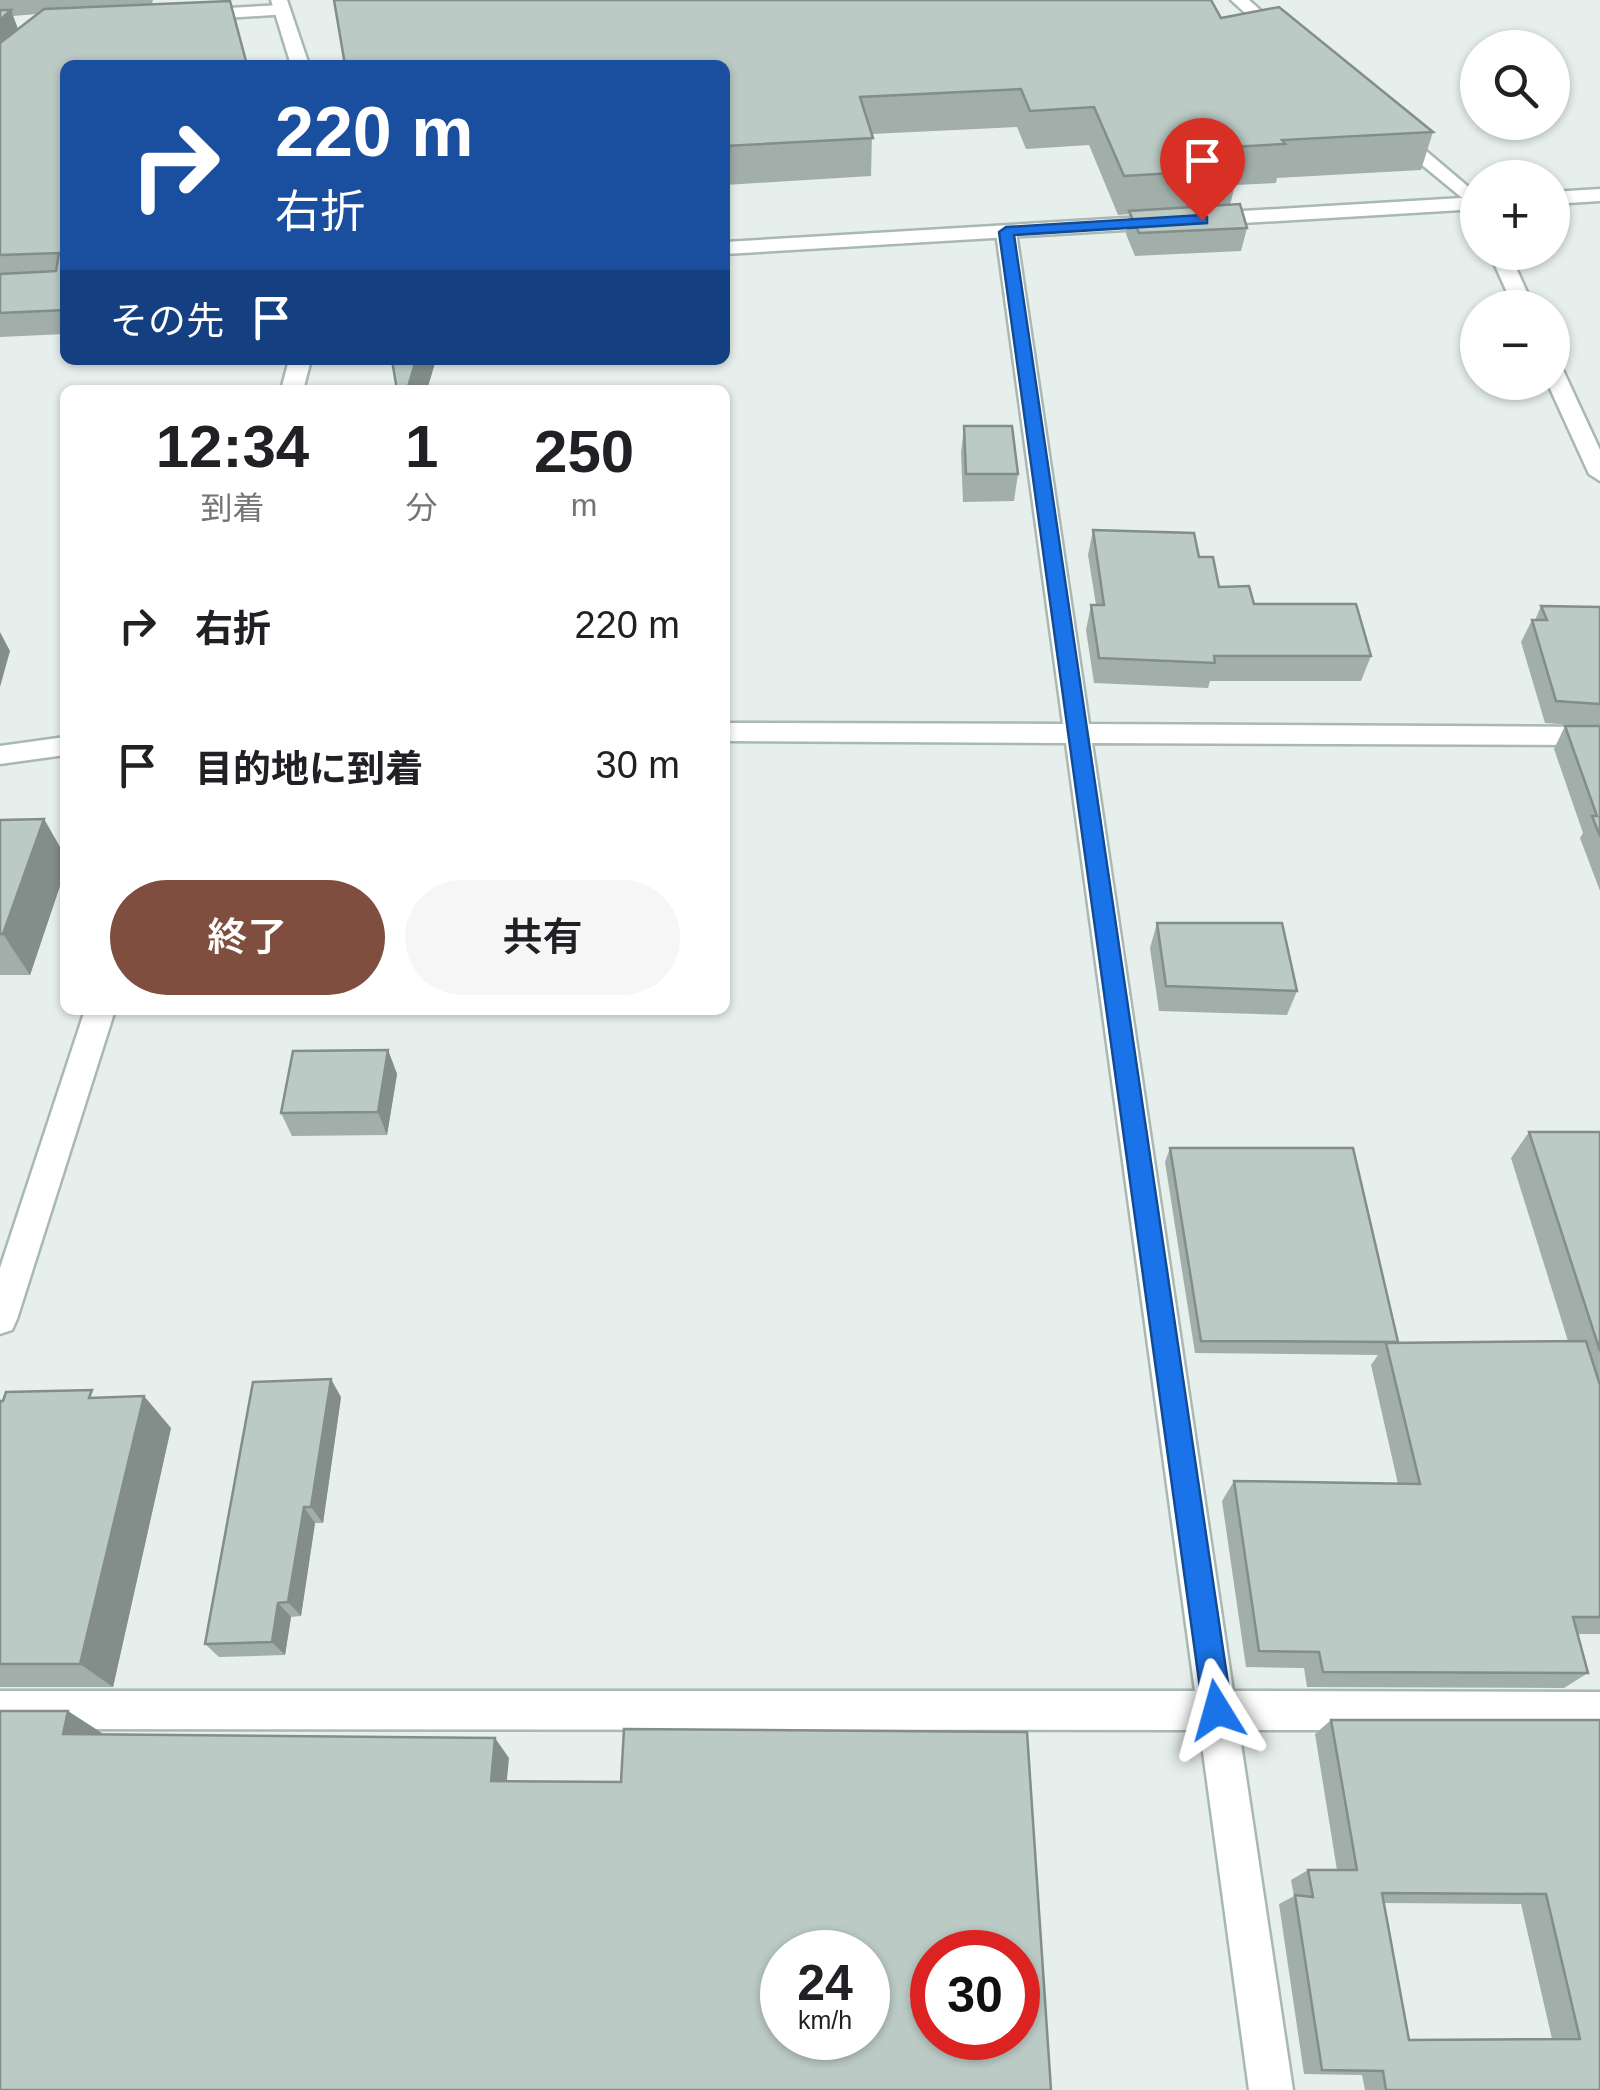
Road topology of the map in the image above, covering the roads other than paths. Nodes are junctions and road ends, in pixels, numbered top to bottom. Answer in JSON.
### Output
{"nodes":[{"id":1,"x":1239,"y":0,"type":"edge"},
{"id":2,"x":281,"y":5,"type":"edge"},
{"id":3,"x":183,"y":16,"type":"edge"},
{"id":4,"x":1298,"y":51,"type":"edge"},
{"id":5,"x":298,"y":60,"type":"edge"},
{"id":6,"x":1373,"y":114,"type":"edge"},
{"id":7,"x":1460,"y":189,"type":"edge"},
{"id":8,"x":1600,"y":196,"type":"edge"},
{"id":9,"x":1570,"y":197,"type":"edge"},
{"id":10,"x":1460,"y":205,"type":"edge"},
{"id":11,"x":1006,"y":232,"type":"junction"},
{"id":12,"x":730,"y":248,"type":"edge"},
{"id":13,"x":1566,"y":400,"type":"edge"},
{"id":14,"x":1600,"y":474,"type":"edge"},
{"id":15,"x":730,"y":732,"type":"edge"},
{"id":16,"x":1077,"y":732,"type":"junction"},
{"id":17,"x":1600,"y":736,"type":"edge"},
{"id":18,"x":60,"y":747,"type":"edge"},
{"id":19,"x":0,"y":755,"type":"edge"},
{"id":20,"x":98,"y":1015,"type":"edge"},
{"id":21,"x":0,"y":1319,"type":"edge"},
{"id":22,"x":0,"y":1710,"type":"edge"},
{"id":23,"x":1217,"y":1710,"type":"junction"},
{"id":24,"x":1600,"y":1711,"type":"edge"},
{"id":25,"x":1272,"y":2090,"type":"edge"}],
"edges":[{"from":1,"to":4,"type":"street"},
{"from":2,"to":3,"type":"street"},
{"from":2,"to":5,"type":"street"},
{"from":6,"to":7,"type":"street"},
{"from":8,"to":9,"type":"street"},
{"from":10,"to":11,"type":"street"},
{"from":11,"to":12,"type":"street"},
{"from":11,"to":16,"type":"street"},
{"from":13,"to":14,"type":"street"},
{"from":15,"to":16,"type":"street"},
{"from":16,"to":17,"type":"street"},
{"from":16,"to":23,"type":"street"},
{"from":18,"to":19,"type":"street"},
{"from":20,"to":21,"type":"street"},
{"from":22,"to":23,"type":"street"},
{"from":23,"to":24,"type":"street"},
{"from":23,"to":25,"type":"street"}]}
